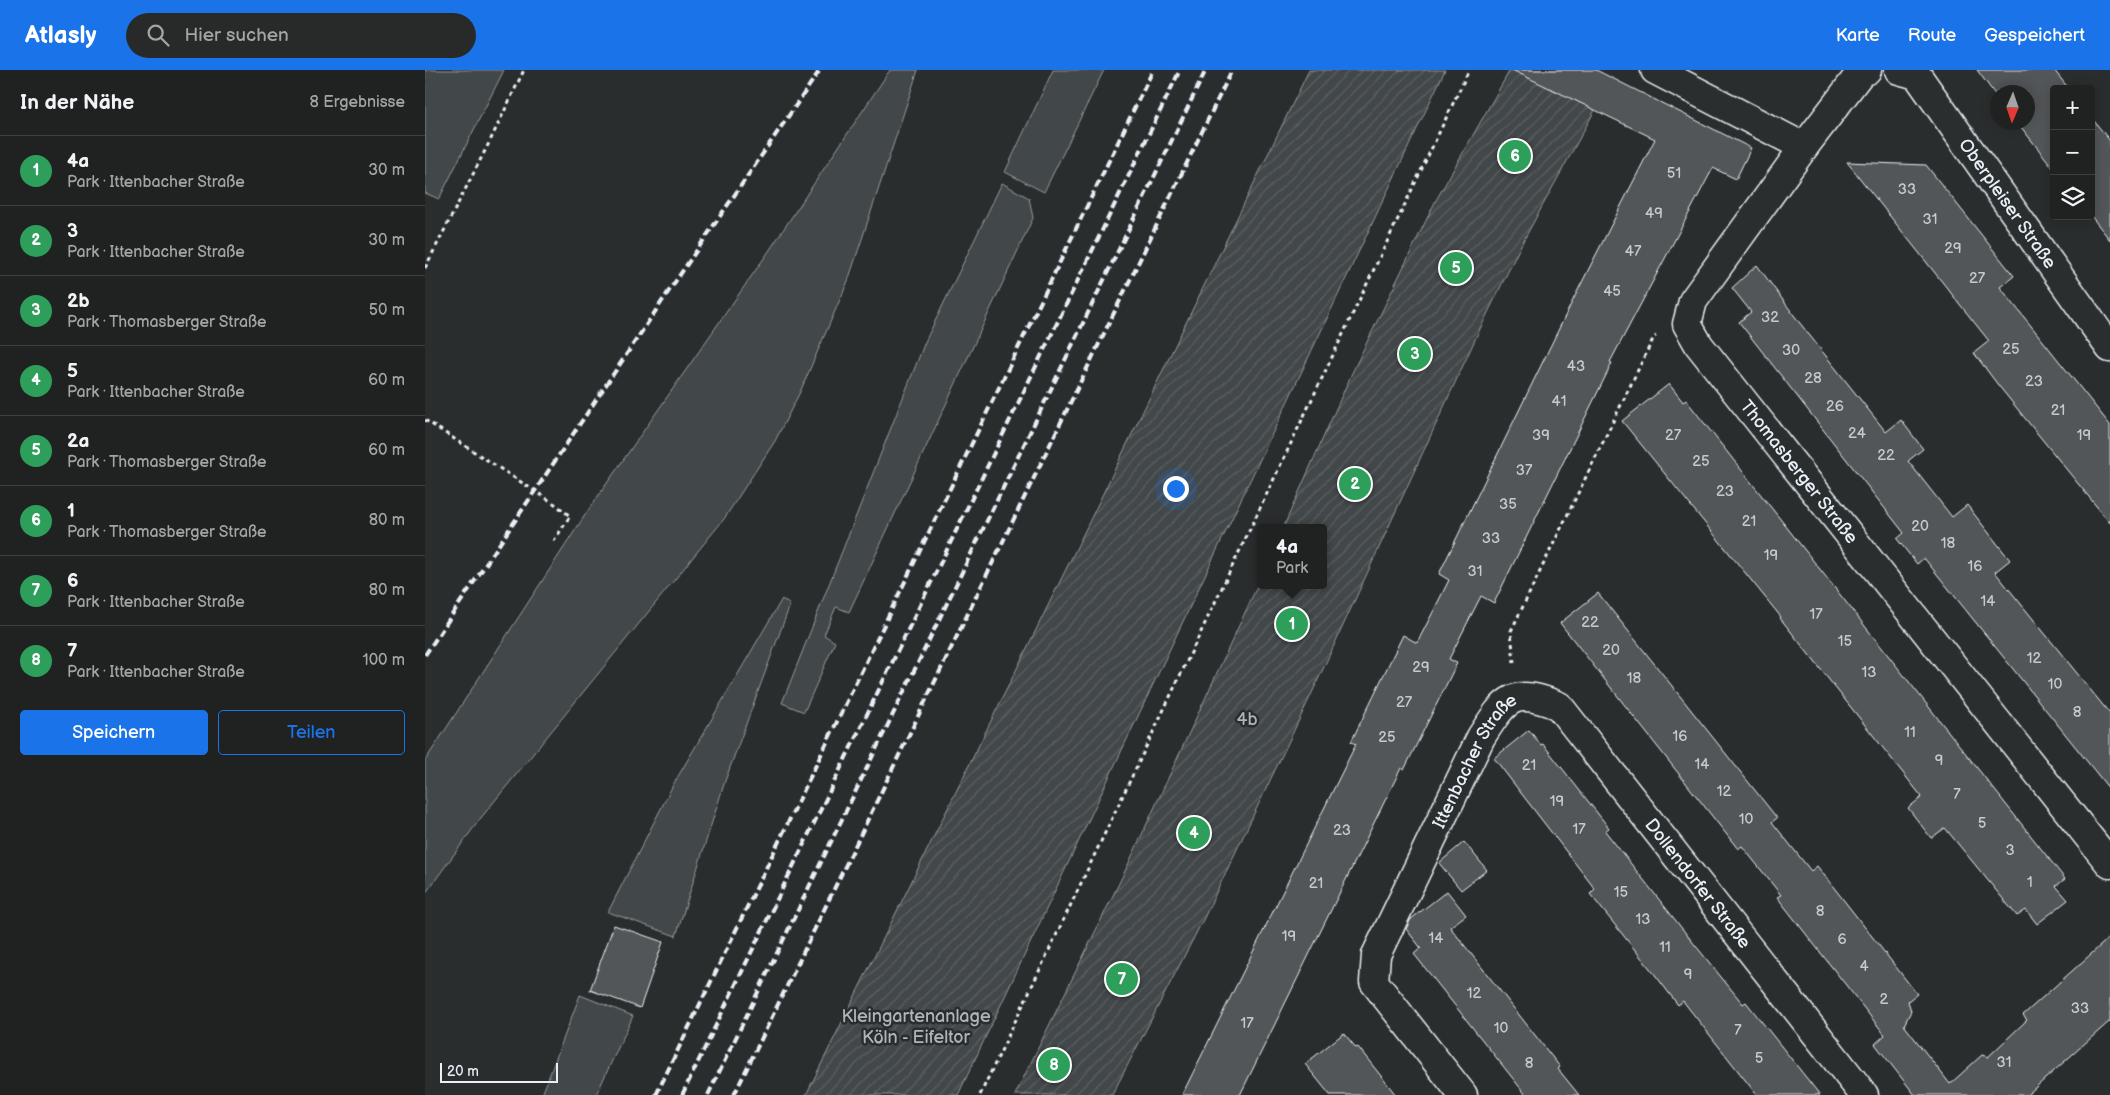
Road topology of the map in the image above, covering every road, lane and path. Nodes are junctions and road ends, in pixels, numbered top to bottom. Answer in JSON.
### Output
{"nodes":[{"id":1,"x":524,"y":70,"type":"edge"},
{"id":2,"x":1469,"y":70,"type":"edge"},
{"id":3,"x":1655,"y":70,"type":"edge"},
{"id":4,"x":1867,"y":70,"type":"edge"},
{"id":5,"x":1899,"y":70,"type":"edge"},
{"id":6,"x":1804,"y":147,"type":"junction"},
{"id":7,"x":425,"y":268,"type":"edge"},
{"id":8,"x":1687,"y":324,"type":"junction"},
{"id":9,"x":2110,"y":348,"type":"edge"},
{"id":10,"x":425,"y":420,"type":"edge"},
{"id":11,"x":554,"y":541,"type":"dead end"},
{"id":12,"x":1518,"y":696,"type":"junction"},
{"id":13,"x":2110,"y":864,"type":"edge"},
{"id":14,"x":980,"y":1095,"type":"edge"},
{"id":15,"x":1463,"y":1095,"type":"edge"},
{"id":16,"x":1864,"y":1095,"type":"edge"}],
"edges":[{"from":1,"to":7,"type":"path"},
{"from":2,"to":14,"type":"path"},
{"from":3,"to":6,"type":"street"},
{"from":4,"to":6,"type":"street"},
{"from":5,"to":9,"type":"street","name":"Oberpleiser Straße"},
{"from":6,"to":8,"type":"street"},
{"from":8,"to":12,"type":"path","name":"Ittenbacher Straße"},
{"from":8,"to":13,"type":"street","name":"Thomasberger Straße"},
{"from":10,"to":11,"type":"path"},
{"from":12,"to":15,"type":"street","name":"Ittenbacher Straße"},
{"from":12,"to":16,"type":"street","name":"Dollendorfer Straße"}]}
